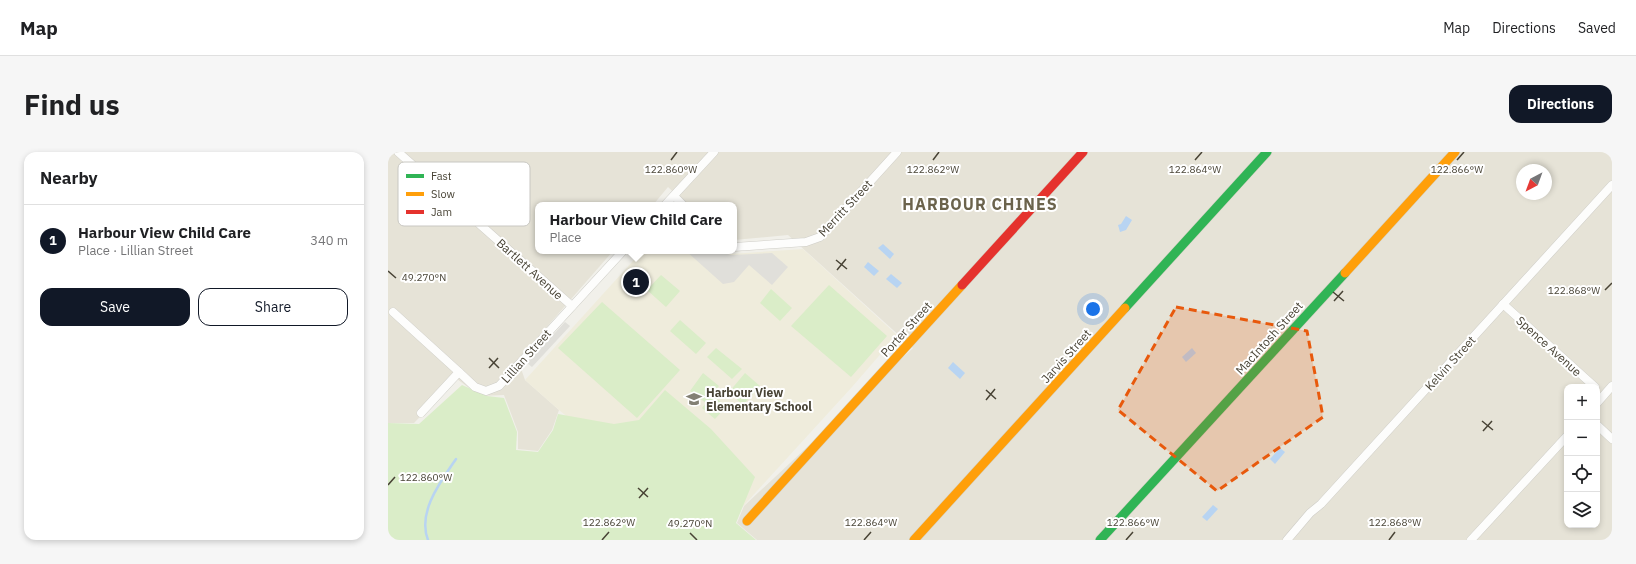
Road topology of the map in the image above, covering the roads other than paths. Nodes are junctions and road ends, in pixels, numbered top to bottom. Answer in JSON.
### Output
{"nodes":[{"id":1,"x":398,"y":152,"type":"edge"},
{"id":2,"x":714,"y":152,"type":"edge"},
{"id":3,"x":897,"y":152,"type":"edge"},
{"id":4,"x":1083,"y":152,"type":"edge"},
{"id":5,"x":1268,"y":152,"type":"edge"},
{"id":6,"x":1455,"y":152,"type":"edge"},
{"id":7,"x":409,"y":162,"type":"edge"},
{"id":8,"x":1612,"y":185,"type":"edge"},
{"id":9,"x":674,"y":196,"type":"junction"},
{"id":10,"x":668,"y":202,"type":"edge"},
{"id":11,"x":680,"y":202,"type":"edge"},
{"id":12,"x":482,"y":226,"type":"edge"},
{"id":13,"x":737,"y":247,"type":"edge"},
{"id":14,"x":620,"y":254,"type":"edge"},
{"id":15,"x":1504,"y":304,"type":"junction"},
{"id":16,"x":572,"y":306,"type":"junction"},
{"id":17,"x":392,"y":312,"type":"dead end"},
{"id":18,"x":459,"y":372,"type":"junction"},
{"id":19,"x":1592,"y":384,"type":"edge"},
{"id":20,"x":1612,"y":386,"type":"edge"},
{"id":21,"x":1600,"y":392,"type":"edge"},
{"id":22,"x":1604,"y":395,"type":"junction"},
{"id":23,"x":1600,"y":400,"type":"edge"},
{"id":24,"x":421,"y":413,"type":"dead end"},
{"id":25,"x":1600,"y":428,"type":"edge"},
{"id":26,"x":1564,"y":439,"type":"edge"},
{"id":27,"x":1612,"y":439,"type":"edge"},
{"id":28,"x":747,"y":521,"type":"dead end"},
{"id":29,"x":914,"y":540,"type":"edge"},
{"id":30,"x":1100,"y":540,"type":"edge"},
{"id":31,"x":1287,"y":540,"type":"edge"},
{"id":32,"x":1471,"y":540,"type":"edge"}],
"edges":[{"from":1,"to":7,"type":"street","name":"Bartlett Avenue"},
{"from":2,"to":9,"type":"street"},
{"from":3,"to":13,"type":"street","name":"Merritt Street"},
{"from":4,"to":28,"type":"street","name":"Porter Street"},
{"from":5,"to":29,"type":"street","name":"Jarvis Street"},
{"from":6,"to":30,"type":"street","name":"MacIntosh Street"},
{"from":8,"to":15,"type":"street","name":"Kelvin Street"},
{"from":9,"to":10,"type":"street"},
{"from":9,"to":11,"type":"street"},
{"from":12,"to":16,"type":"street","name":"Bartlett Avenue"},
{"from":14,"to":16,"type":"street","name":"Lillian Street"},
{"from":15,"to":19,"type":"street","name":"Spence Avenue"},
{"from":15,"to":31,"type":"street","name":"Kelvin Street"},
{"from":16,"to":18,"type":"street","name":"Lillian Street"},
{"from":17,"to":18,"type":"street","name":"Lillian Street"},
{"from":18,"to":24,"type":"street"},
{"from":20,"to":22,"type":"street"},
{"from":21,"to":22,"type":"street","name":"Spence Avenue"},
{"from":22,"to":23,"type":"street"},
{"from":25,"to":27,"type":"street"},
{"from":26,"to":32,"type":"street"}]}
